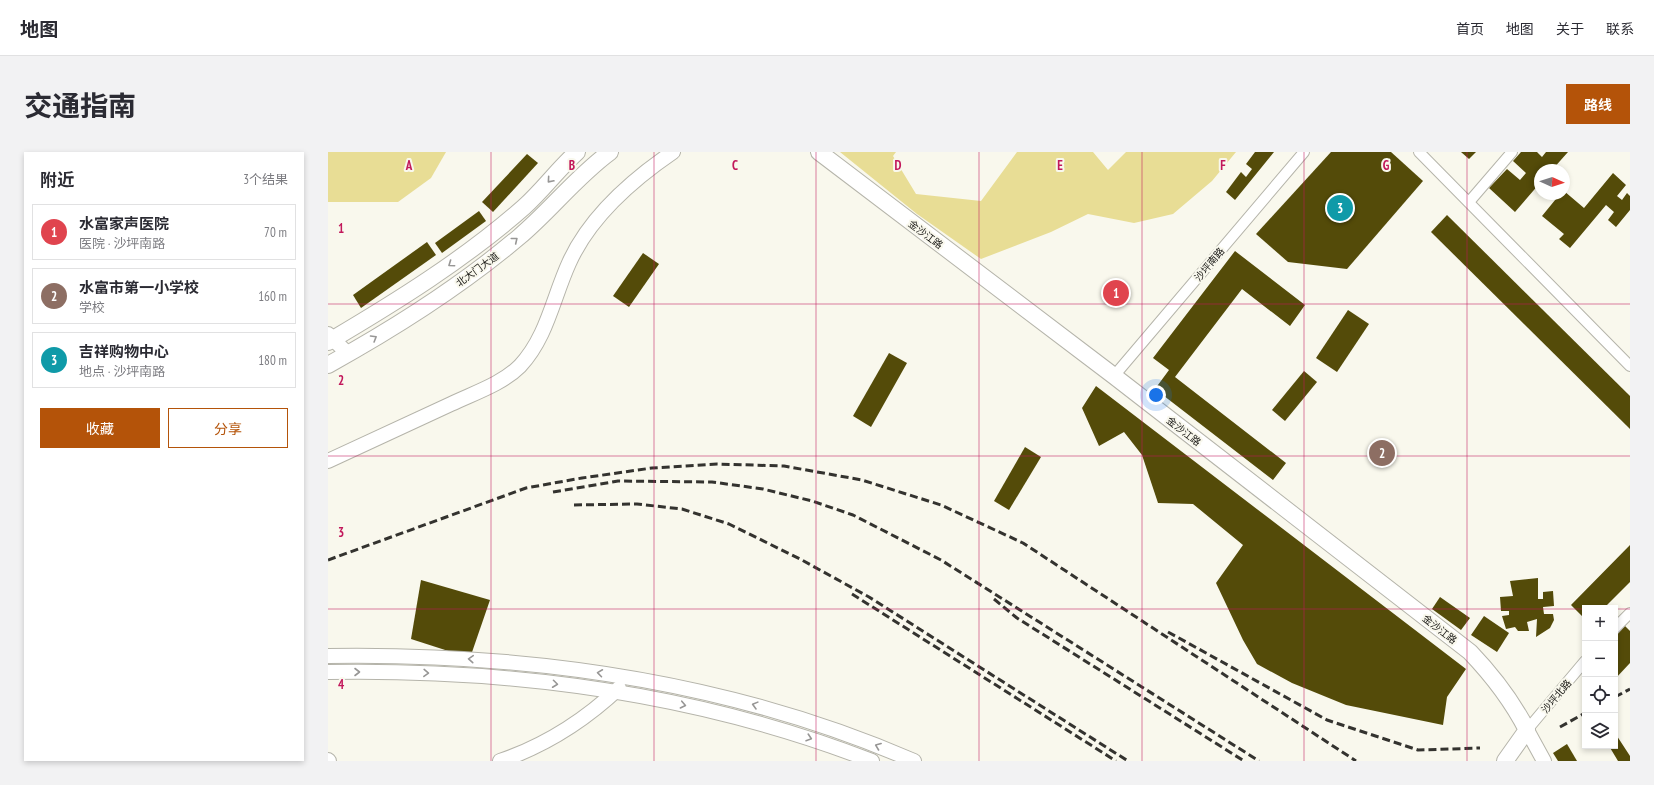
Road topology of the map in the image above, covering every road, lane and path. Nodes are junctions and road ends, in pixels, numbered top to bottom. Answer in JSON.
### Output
{"nodes":[{"id":1,"x":577,"y":152,"type":"edge"},
{"id":2,"x":610,"y":152,"type":"edge"},
{"id":3,"x":673,"y":152,"type":"edge"},
{"id":4,"x":819,"y":152,"type":"edge"},
{"id":5,"x":1304,"y":152,"type":"edge"},
{"id":6,"x":1419,"y":152,"type":"edge"},
{"id":7,"x":1512,"y":152,"type":"edge"},
{"id":8,"x":1469,"y":202,"type":"junction"},
{"id":9,"x":330,"y":338,"type":"edge"},
{"id":10,"x":347,"y":353,"type":"junction"},
{"id":11,"x":328,"y":365,"type":"edge"},
{"id":12,"x":1630,"y":366,"type":"edge"},
{"id":13,"x":1114,"y":376,"type":"junction"},
{"id":14,"x":328,"y":461,"type":"edge"},
{"id":15,"x":1630,"y":613,"type":"edge"},
{"id":16,"x":1618,"y":625,"type":"edge"},
{"id":17,"x":328,"y":656,"type":"edge"},
{"id":18,"x":1582,"y":665,"type":"edge"},
{"id":19,"x":328,"y":672,"type":"edge"},
{"id":20,"x":629,"y":678,"type":"junction"},
{"id":21,"x":611,"y":696,"type":"junction"},
{"id":22,"x":1527,"y":730,"type":"junction"},
{"id":23,"x":500,"y":761,"type":"edge"},
{"id":24,"x":872,"y":761,"type":"edge"},
{"id":25,"x":914,"y":761,"type":"edge"},
{"id":26,"x":1505,"y":761,"type":"edge"},
{"id":27,"x":1544,"y":761,"type":"edge"}],
"edges":[{"from":1,"to":9,"type":"highway","name":"北大门大道","one_way":true},
{"from":10,"to":2,"type":"highway","name":"北大门大道","one_way":true},
{"from":3,"to":14,"type":"main road"},
{"from":4,"to":13,"type":"highway","name":"金沙江路"},
{"from":5,"to":13,"type":"street","name":"沙坪南路"},
{"from":6,"to":8,"type":"street"},
{"from":7,"to":8,"type":"street"},
{"from":8,"to":12,"type":"street"},
{"from":9,"to":10,"type":"main road"},
{"from":10,"to":11,"type":"highway","name":"北大门大道"},
{"from":13,"to":22,"type":"highway","name":"金沙江路"},
{"from":15,"to":16,"type":"street"},
{"from":20,"to":17,"type":"main road","one_way":true},
{"from":18,"to":22,"type":"street","name":"沙坪北路"},
{"from":19,"to":21,"type":"main road","one_way":true},
{"from":20,"to":21,"type":"main road"},
{"from":25,"to":20,"type":"main road","one_way":true},
{"from":21,"to":23,"type":"main road"},
{"from":21,"to":24,"type":"main road","one_way":true},
{"from":22,"to":26,"type":"highway"},
{"from":22,"to":27,"type":"main road"}]}
